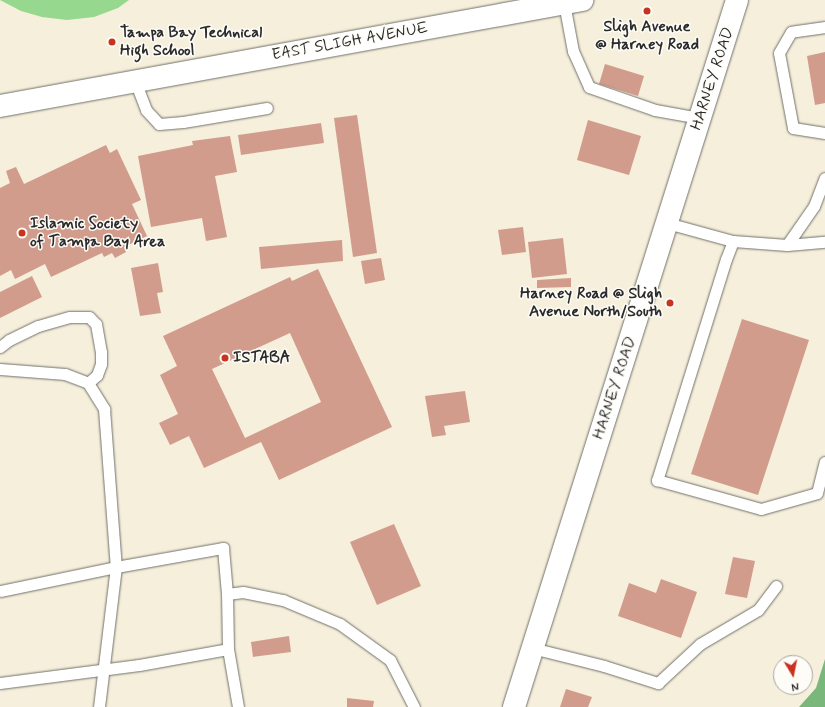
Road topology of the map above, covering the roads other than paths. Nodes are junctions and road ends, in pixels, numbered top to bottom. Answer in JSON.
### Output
{"nodes":[{"id":1,"x":737,"y":0,"type":"edge"},
{"id":2,"x":573,"y":2,"type":"edge"},
{"id":3,"x":825,"y":27,"type":"edge"},
{"id":4,"x":135,"y":81,"type":"junction"},
{"id":5,"x":0,"y":106,"type":"edge"},
{"id":6,"x":266,"y":108,"type":"dead end"},
{"id":7,"x":700,"y":118,"type":"junction"},
{"id":8,"x":825,"y":133,"type":"edge"},
{"id":9,"x":825,"y":178,"type":"edge"},
{"id":10,"x":667,"y":223,"type":"junction"},
{"id":11,"x":733,"y":241,"type":"junction"},
{"id":12,"x":825,"y":242,"type":"edge"},
{"id":13,"x":787,"y":244,"type":"junction"},
{"id":14,"x":0,"y":347,"type":"edge"},
{"id":15,"x":0,"y":369,"type":"edge"},
{"id":16,"x":88,"y":383,"type":"junction"},
{"id":17,"x":825,"y":462,"type":"edge"},
{"id":18,"x":116,"y":567,"type":"junction"},
{"id":19,"x":776,"y":586,"type":"dead end"},
{"id":20,"x":0,"y":591,"type":"edge"},
{"id":21,"x":227,"y":594,"type":"junction"},
{"id":22,"x":532,"y":648,"type":"junction"},
{"id":23,"x":228,"y":649,"type":"junction"},
{"id":24,"x":103,"y":670,"type":"junction"},
{"id":25,"x":0,"y":683,"type":"edge"},
{"id":26,"x":98,"y":707,"type":"edge"},
{"id":27,"x":238,"y":707,"type":"edge"},
{"id":28,"x":414,"y":707,"type":"edge"},
{"id":29,"x":514,"y":707,"type":"edge"}],
"edges":[{"from":1,"to":7,"type":"street","name":"HARNEY ROAD"},
{"from":2,"to":4,"type":"street","name":"EAST SLIGH AVENUE"},
{"from":2,"to":7,"type":"lane"},
{"from":3,"to":8,"type":"lane"},
{"from":4,"to":5,"type":"street","name":"EAST SLIGH AVENUE"},
{"from":4,"to":6,"type":"lane"},
{"from":7,"to":10,"type":"street","name":"HARNEY ROAD"},
{"from":9,"to":13,"type":"lane"},
{"from":10,"to":11,"type":"lane"},
{"from":10,"to":22,"type":"street","name":"HARNEY ROAD"},
{"from":11,"to":13,"type":"lane"},
{"from":11,"to":17,"type":"lane"},
{"from":12,"to":13,"type":"lane"},
{"from":14,"to":16,"type":"lane"},
{"from":15,"to":16,"type":"lane"},
{"from":16,"to":18,"type":"lane"},
{"from":18,"to":20,"type":"lane"},
{"from":18,"to":21,"type":"lane"},
{"from":18,"to":24,"type":"lane"},
{"from":19,"to":22,"type":"lane"},
{"from":21,"to":23,"type":"lane"},
{"from":21,"to":28,"type":"lane"},
{"from":22,"to":29,"type":"street","name":"HARNEY ROAD"},
{"from":23,"to":24,"type":"lane"},
{"from":23,"to":27,"type":"lane"},
{"from":24,"to":25,"type":"lane"},
{"from":24,"to":26,"type":"lane"}]}
